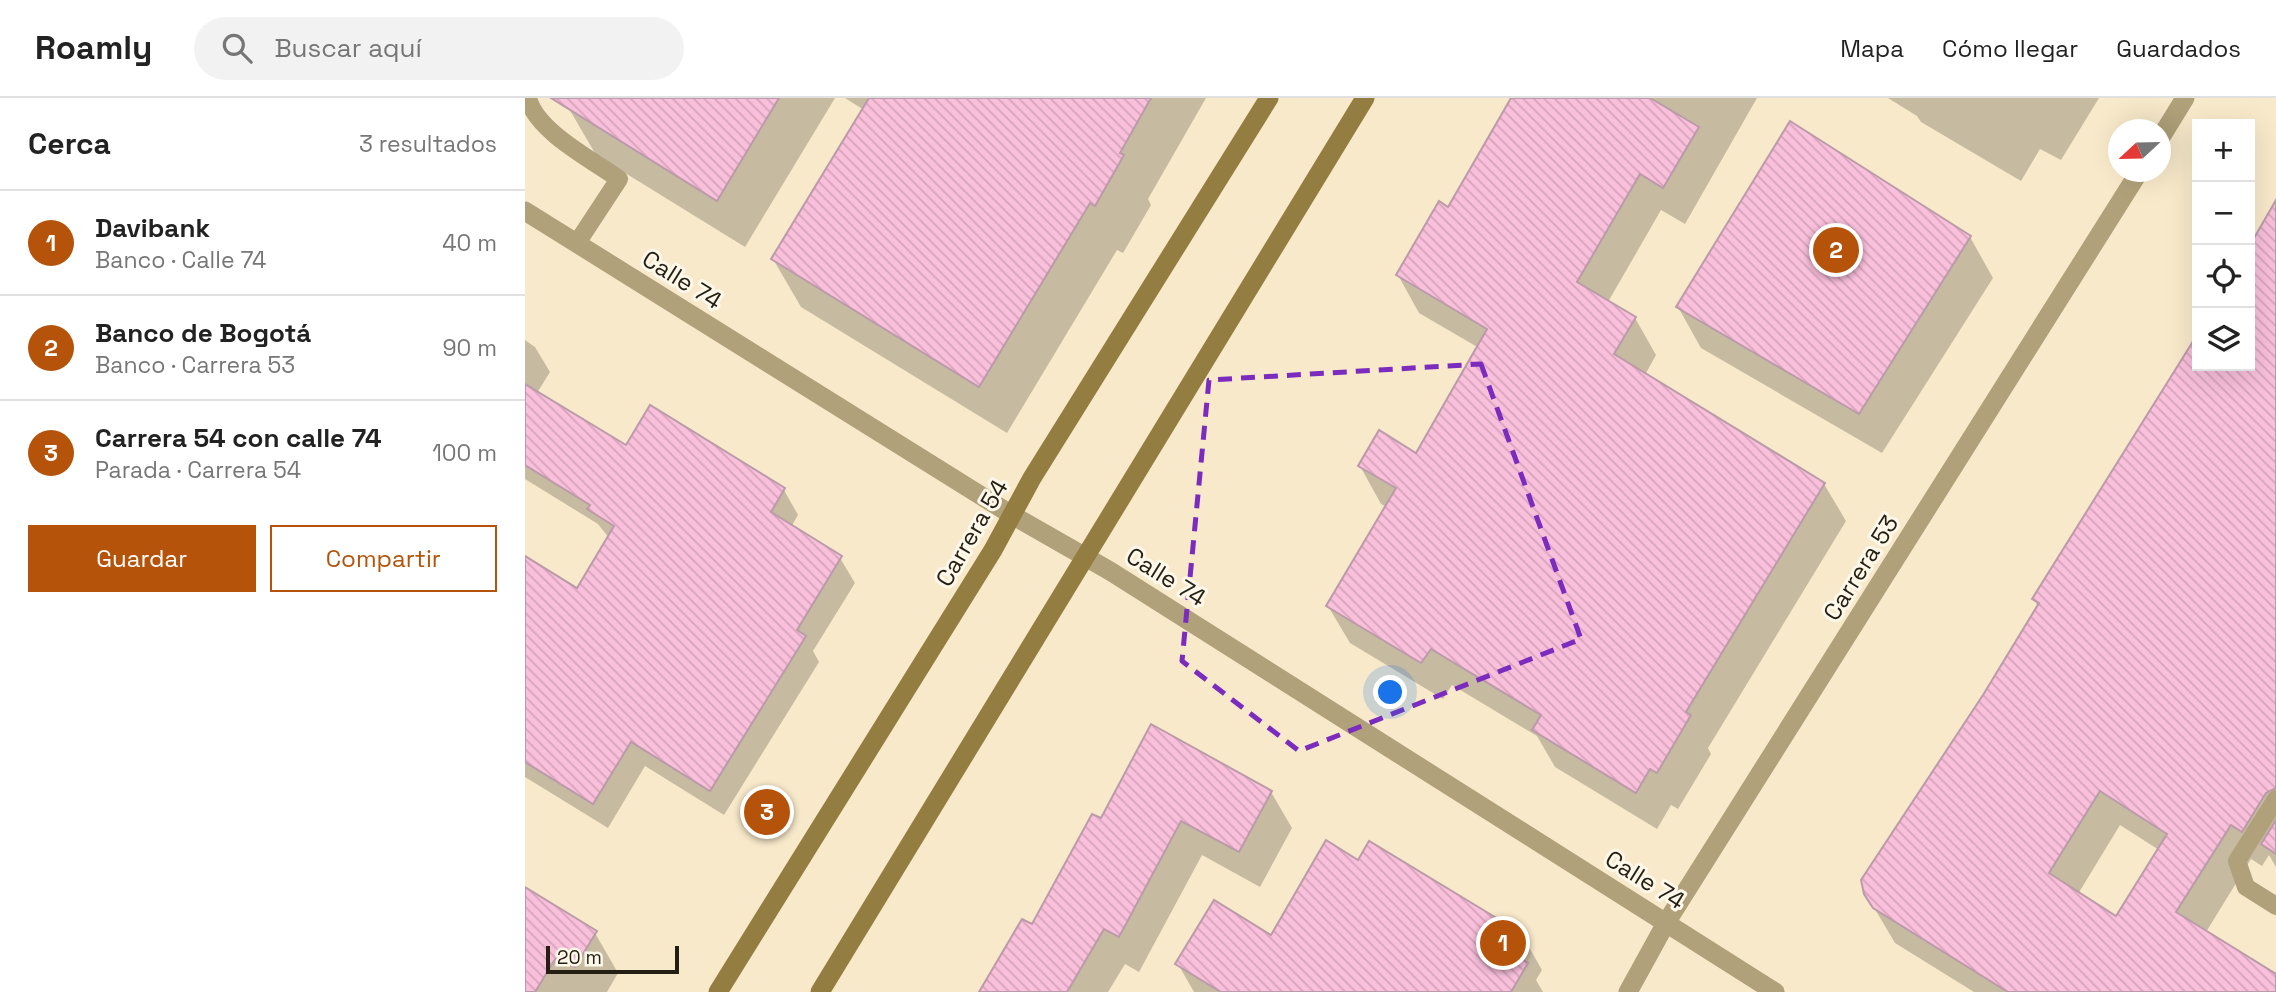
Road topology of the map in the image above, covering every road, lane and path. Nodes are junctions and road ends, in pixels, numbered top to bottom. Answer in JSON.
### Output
{"nodes":[{"id":1,"x":528,"y":98,"type":"edge"},
{"id":2,"x":1269,"y":98,"type":"edge"},
{"id":3,"x":1364,"y":98,"type":"edge"},
{"id":4,"x":2185,"y":98,"type":"edge"},
{"id":5,"x":2171,"y":121,"type":"edge"},
{"id":6,"x":2133,"y":182,"type":"edge"},
{"id":7,"x":525,"y":211,"type":"edge"},
{"id":8,"x":577,"y":243,"type":"junction"},
{"id":9,"x":1012,"y":515,"type":"junction"},
{"id":10,"x":1086,"y":556,"type":"junction"},
{"id":11,"x":2276,"y":799,"type":"edge"},
{"id":12,"x":2276,"y":906,"type":"edge"},
{"id":13,"x":1666,"y":923,"type":"junction"},
{"id":14,"x":718,"y":992,"type":"edge"},
{"id":15,"x":820,"y":992,"type":"edge"},
{"id":16,"x":1628,"y":992,"type":"edge"},
{"id":17,"x":1775,"y":992,"type":"edge"}],
"edges":[{"from":1,"to":8,"type":"lane"},
{"from":2,"to":9,"type":"main road","name":"Carrera 54"},
{"from":3,"to":10,"type":"main road"},
{"from":4,"to":5,"type":"street"},
{"from":6,"to":13,"type":"street","name":"Carrera 53"},
{"from":7,"to":8,"type":"street","name":"Calle 74"},
{"from":8,"to":9,"type":"street","name":"Calle 74"},
{"from":9,"to":10,"type":"street","name":"Calle 74"},
{"from":9,"to":14,"type":"main road","name":"Carrera 54"},
{"from":10,"to":13,"type":"street","name":"Calle 74"},
{"from":10,"to":15,"type":"main road"},
{"from":11,"to":12,"type":"lane"},
{"from":13,"to":16,"type":"street","name":"Carrera 53"},
{"from":13,"to":17,"type":"street","name":"Calle 74"}]}
